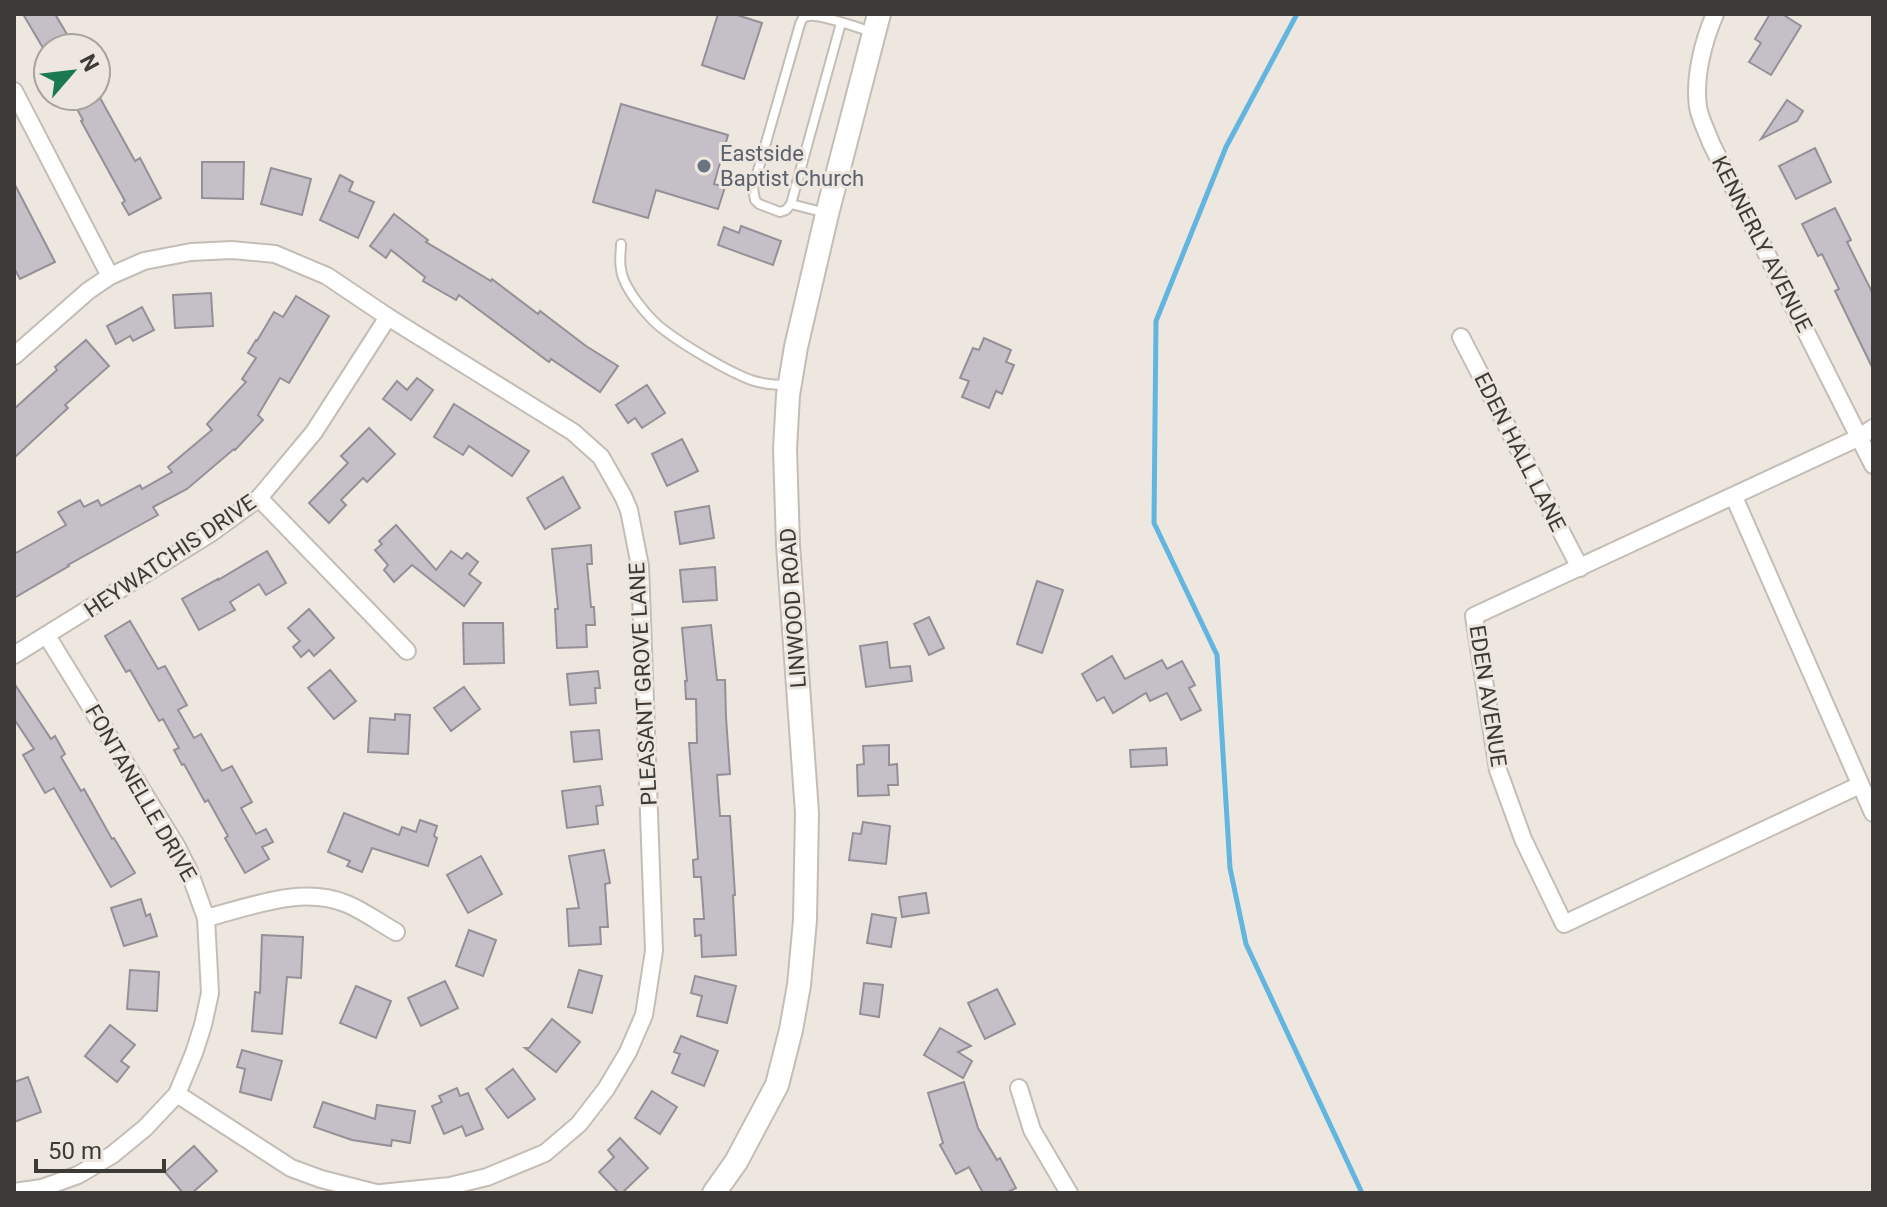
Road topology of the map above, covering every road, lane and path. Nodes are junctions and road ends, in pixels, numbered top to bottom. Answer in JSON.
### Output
{"nodes":[{"id":1,"x":1715,"y":14,"type":"edge"},
{"id":2,"x":811,"y":15,"type":"edge"},
{"id":3,"x":841,"y":23,"type":"junction"},
{"id":4,"x":877,"y":23,"type":"edge"},
{"id":5,"x":14,"y":91,"type":"edge"},
{"id":6,"x":791,"y":204,"type":"junction"},
{"id":7,"x":827,"y":214,"type":"junction"},
{"id":8,"x":621,"y":244,"type":"dead end"},
{"id":9,"x":110,"y":276,"type":"junction"},
{"id":10,"x":388,"y":317,"type":"junction"},
{"id":11,"x":1461,"y":337,"type":"dead end"},
{"id":12,"x":14,"y":356,"type":"edge"},
{"id":13,"x":790,"y":385,"type":"junction"},
{"id":14,"x":1866,"y":432,"type":"edge"},
{"id":15,"x":1873,"y":465,"type":"edge"},
{"id":16,"x":1734,"y":497,"type":"junction"},
{"id":17,"x":259,"y":498,"type":"junction"},
{"id":18,"x":1580,"y":568,"type":"junction"},
{"id":19,"x":47,"y":636,"type":"junction"},
{"id":20,"x":407,"y":651,"type":"dead end"},
{"id":21,"x":14,"y":655,"type":"edge"},
{"id":22,"x":1860,"y":785,"type":"junction"},
{"id":23,"x":1873,"y":813,"type":"edge"},
{"id":24,"x":206,"y":918,"type":"junction"},
{"id":25,"x":396,"y":932,"type":"dead end"},
{"id":26,"x":1019,"y":1088,"type":"dead end"},
{"id":27,"x":177,"y":1094,"type":"junction"},
{"id":28,"x":43,"y":1190,"type":"edge"},
{"id":29,"x":14,"y":1192,"type":"edge"},
{"id":30,"x":378,"y":1193,"type":"edge"},
{"id":31,"x":714,"y":1193,"type":"edge"},
{"id":32,"x":1069,"y":1193,"type":"edge"}],
"edges":[{"from":1,"to":14,"type":"street","name":"KENNERLY AVENUE"},
{"from":2,"to":3,"type":"lane"},
{"from":2,"to":6,"type":"lane"},
{"from":3,"to":4,"type":"lane"},
{"from":3,"to":6,"type":"lane"},
{"from":4,"to":7,"type":"street","name":"LINWOOD ROAD"},
{"from":5,"to":9,"type":"street"},
{"from":6,"to":7,"type":"lane"},
{"from":7,"to":13,"type":"street","name":"LINWOOD ROAD"},
{"from":8,"to":13,"type":"lane"},
{"from":9,"to":10,"type":"street","name":"PLEASANT GROVE LANE"},
{"from":9,"to":12,"type":"street","name":"PLEASANT GROVE LANE"},
{"from":10,"to":17,"type":"street","name":"HEYWATCHIS DRIVE"},
{"from":10,"to":30,"type":"street","name":"PLEASANT GROVE LANE"},
{"from":11,"to":18,"type":"street","name":"EDEN HALL LANE"},
{"from":13,"to":31,"type":"street","name":"LINWOOD ROAD"},
{"from":14,"to":15,"type":"street","name":"KENNERLY AVENUE"},
{"from":14,"to":16,"type":"street","name":"EDEN AVENUE"},
{"from":16,"to":18,"type":"street","name":"EDEN AVENUE"},
{"from":16,"to":22,"type":"street"},
{"from":17,"to":19,"type":"street","name":"HEYWATCHIS DRIVE"},
{"from":17,"to":20,"type":"street"},
{"from":18,"to":22,"type":"street","name":"EDEN AVENUE"},
{"from":19,"to":21,"type":"street","name":"HEYWATCHIS DRIVE"},
{"from":19,"to":24,"type":"street","name":"FONTANELLE DRIVE"},
{"from":22,"to":23,"type":"street"},
{"from":24,"to":25,"type":"street"},
{"from":24,"to":27,"type":"street","name":"FONTANELLE DRIVE"},
{"from":26,"to":32,"type":"street"},
{"from":27,"to":28,"type":"street","name":"FONTANELLE DRIVE"},
{"from":27,"to":30,"type":"street","name":"PLEASANT GROVE LANE"},
{"from":28,"to":29,"type":"street","name":"FONTANELLE DRIVE"}]}
